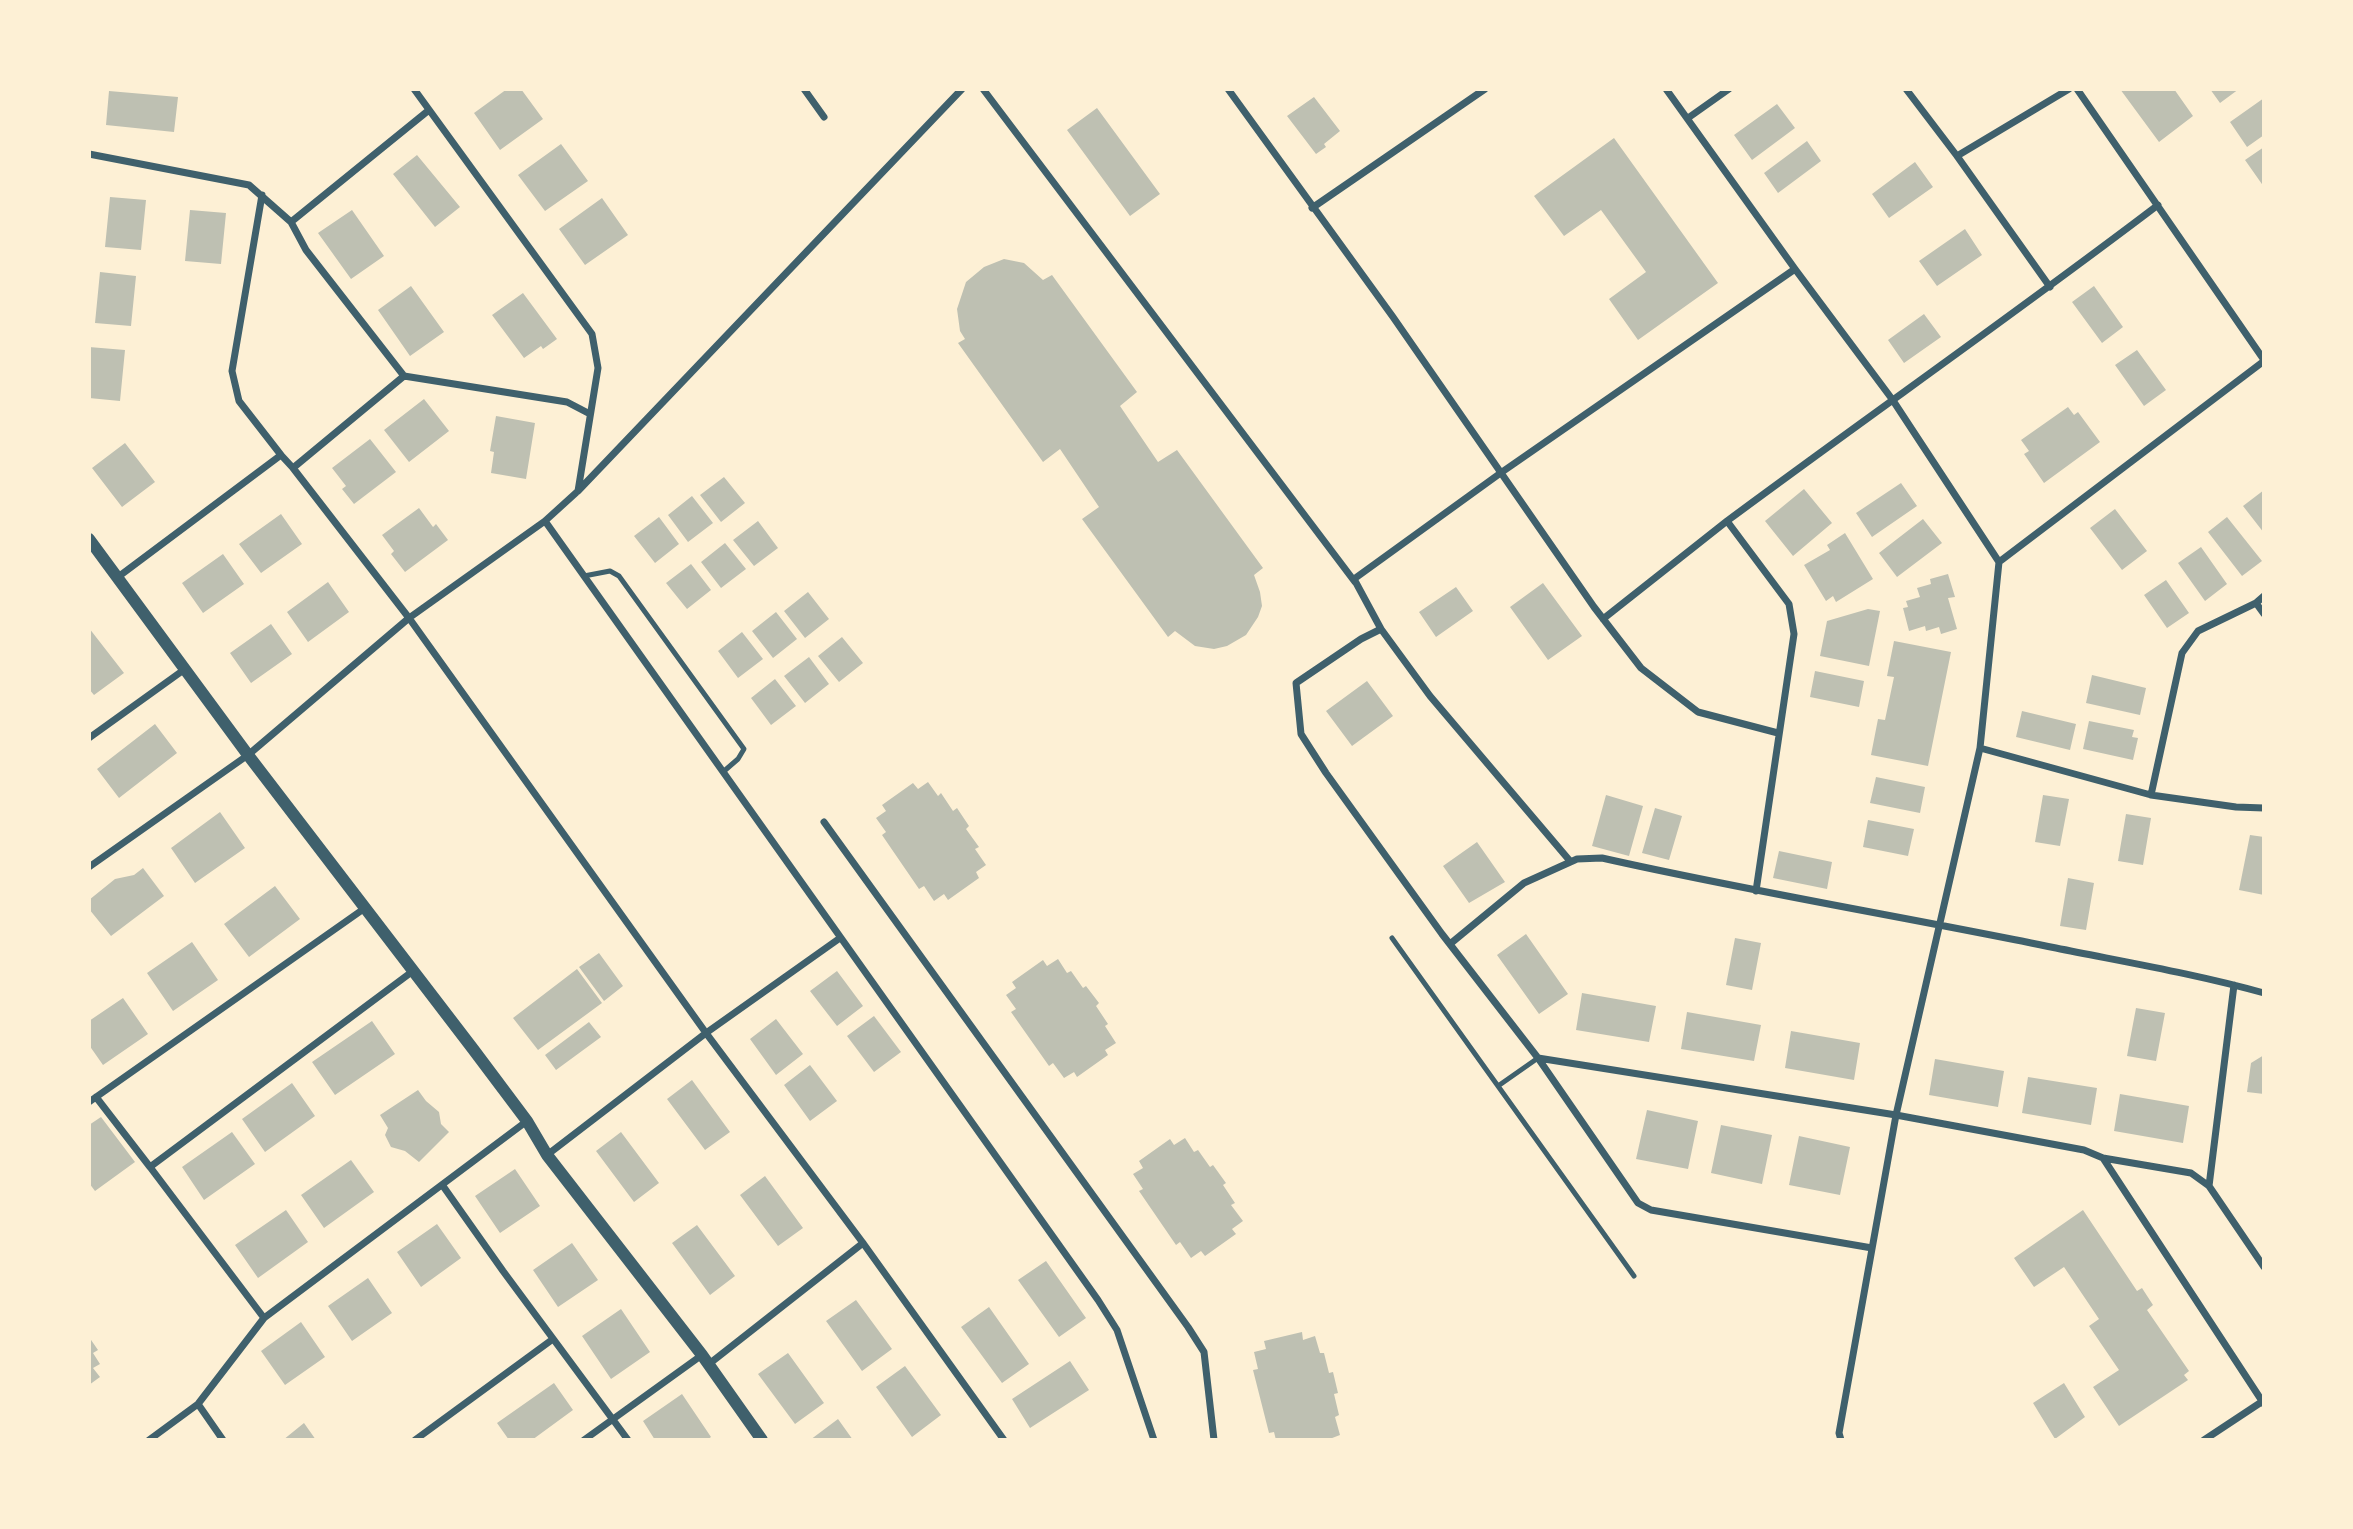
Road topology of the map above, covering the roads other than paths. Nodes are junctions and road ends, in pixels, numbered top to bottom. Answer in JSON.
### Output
{"nodes":[{"id":1,"x":414,"y":89,"type":"edge"},
{"id":2,"x":804,"y":89,"type":"edge"},
{"id":3,"x":962,"y":89,"type":"edge"},
{"id":4,"x":983,"y":89,"type":"edge"},
{"id":5,"x":1228,"y":89,"type":"edge"},
{"id":6,"x":1485,"y":89,"type":"edge"},
{"id":7,"x":1666,"y":89,"type":"edge"},
{"id":8,"x":1729,"y":89,"type":"edge"},
{"id":9,"x":1906,"y":89,"type":"edge"},
{"id":10,"x":2069,"y":89,"type":"edge"},
{"id":11,"x":2077,"y":89,"type":"edge"},
{"id":12,"x":429,"y":110,"type":"junction"},
{"id":13,"x":824,"y":117,"type":"dead end"},
{"id":14,"x":1688,"y":118,"type":"junction"},
{"id":15,"x":89,"y":154,"type":"edge"},
{"id":16,"x":1957,"y":156,"type":"junction"},
{"id":17,"x":262,"y":195,"type":"junction"},
{"id":18,"x":2158,"y":205,"type":"junction"},
{"id":19,"x":1312,"y":208,"type":"junction"},
{"id":20,"x":291,"y":222,"type":"junction"},
{"id":21,"x":1795,"y":270,"type":"junction"},
{"id":22,"x":2050,"y":287,"type":"junction"},
{"id":23,"x":2264,"y":360,"type":"edge"},
{"id":24,"x":404,"y":376,"type":"junction"},
{"id":25,"x":1892,"y":399,"type":"junction"},
{"id":26,"x":590,"y":414,"type":"junction"},
{"id":27,"x":281,"y":455,"type":"junction"},
{"id":28,"x":293,"y":468,"type":"junction"},
{"id":29,"x":1502,"y":472,"type":"junction"},
{"id":30,"x":578,"y":492,"type":"junction"},
{"id":31,"x":545,"y":521,"type":"junction"},
{"id":32,"x":1727,"y":521,"type":"junction"},
{"id":33,"x":89,"y":539,"type":"edge"},
{"id":34,"x":1999,"y":562,"type":"junction"},
{"id":35,"x":584,"y":576,"type":"junction"},
{"id":36,"x":118,"y":577,"type":"junction"},
{"id":37,"x":1355,"y":582,"type":"junction"},
{"id":38,"x":2264,"y":596,"type":"edge"},
{"id":39,"x":2256,"y":603,"type":"junction"},
{"id":40,"x":2264,"y":614,"type":"edge"},
{"id":41,"x":410,"y":618,"type":"junction"},
{"id":42,"x":1603,"y":619,"type":"junction"},
{"id":43,"x":1381,"y":629,"type":"junction"},
{"id":44,"x":185,"y":669,"type":"junction"},
{"id":45,"x":1778,"y":733,"type":"junction"},
{"id":46,"x":89,"y":738,"type":"edge"},
{"id":47,"x":1980,"y":748,"type":"junction"},
{"id":48,"x":247,"y":755,"type":"junction"},
{"id":49,"x":723,"y":772,"type":"junction"},
{"id":50,"x":2151,"y":795,"type":"junction"},
{"id":51,"x":2264,"y":808,"type":"edge"},
{"id":52,"x":824,"y":822,"type":"dead end"},
{"id":53,"x":1570,"y":861,"type":"junction"},
{"id":54,"x":89,"y":867,"type":"edge"},
{"id":55,"x":1756,"y":891,"type":"junction"},
{"id":56,"x":365,"y":908,"type":"junction"},
{"id":57,"x":1940,"y":924,"type":"junction"},
{"id":58,"x":840,"y":938,"type":"junction"},
{"id":59,"x":1392,"y":938,"type":"dead end"},
{"id":60,"x":1450,"y":944,"type":"junction"},
{"id":61,"x":413,"y":971,"type":"junction"},
{"id":62,"x":2234,"y":985,"type":"junction"},
{"id":63,"x":2264,"y":993,"type":"edge"},
{"id":64,"x":706,"y":1033,"type":"junction"},
{"id":65,"x":1538,"y":1058,"type":"junction"},
{"id":66,"x":1498,"y":1086,"type":"junction"},
{"id":67,"x":93,"y":1100,"type":"edge"},
{"id":68,"x":1896,"y":1115,"type":"junction"},
{"id":69,"x":527,"y":1121,"type":"junction"},
{"id":70,"x":547,"y":1155,"type":"junction"},
{"id":71,"x":2103,"y":1158,"type":"junction"},
{"id":72,"x":150,"y":1167,"type":"junction"},
{"id":73,"x":443,"y":1186,"type":"junction"},
{"id":74,"x":2210,"y":1186,"type":"junction"},
{"id":75,"x":863,"y":1243,"type":"junction"},
{"id":76,"x":1872,"y":1248,"type":"junction"},
{"id":77,"x":2264,"y":1267,"type":"edge"},
{"id":78,"x":1634,"y":1276,"type":"dead end"},
{"id":79,"x":264,"y":1318,"type":"junction"},
{"id":80,"x":553,"y":1339,"type":"junction"},
{"id":81,"x":705,"y":1360,"type":"junction"},
{"id":82,"x":2263,"y":1402,"type":"edge"},
{"id":83,"x":198,"y":1404,"type":"junction"},
{"id":84,"x":613,"y":1419,"type":"junction"},
{"id":85,"x":149,"y":1440,"type":"edge"},
{"id":86,"x":223,"y":1440,"type":"edge"},
{"id":87,"x":415,"y":1440,"type":"edge"},
{"id":88,"x":584,"y":1440,"type":"edge"},
{"id":89,"x":628,"y":1440,"type":"edge"},
{"id":90,"x":762,"y":1440,"type":"edge"},
{"id":91,"x":1004,"y":1440,"type":"edge"},
{"id":92,"x":1154,"y":1440,"type":"edge"},
{"id":93,"x":1214,"y":1440,"type":"edge"},
{"id":94,"x":1841,"y":1440,"type":"edge"},
{"id":95,"x":2204,"y":1440,"type":"edge"}],
"edges":[{"from":1,"to":12,"type":"street"},
{"from":2,"to":13,"type":"street"},
{"from":3,"to":30,"type":"street"},
{"from":4,"to":37,"type":"street"},
{"from":5,"to":19,"type":"street"},
{"from":6,"to":19,"type":"street"},
{"from":7,"to":14,"type":"street"},
{"from":8,"to":14,"type":"street"},
{"from":9,"to":16,"type":"street"},
{"from":10,"to":16,"type":"street"},
{"from":11,"to":18,"type":"street"},
{"from":12,"to":20,"type":"street"},
{"from":12,"to":26,"type":"street"},
{"from":14,"to":21,"type":"street"},
{"from":15,"to":17,"type":"street"},
{"from":16,"to":22,"type":"street"},
{"from":17,"to":20,"type":"street"},
{"from":17,"to":27,"type":"street"},
{"from":18,"to":22,"type":"street"},
{"from":18,"to":23,"type":"street"},
{"from":19,"to":29,"type":"street"},
{"from":20,"to":24,"type":"street"},
{"from":21,"to":25,"type":"street"},
{"from":21,"to":29,"type":"street"},
{"from":22,"to":25,"type":"street"},
{"from":23,"to":34,"type":"street"},
{"from":24,"to":26,"type":"street"},
{"from":24,"to":28,"type":"street"},
{"from":25,"to":32,"type":"street"},
{"from":25,"to":34,"type":"street"},
{"from":26,"to":30,"type":"street"},
{"from":27,"to":28,"type":"street"},
{"from":27,"to":36,"type":"street"},
{"from":28,"to":41,"type":"street"},
{"from":29,"to":37,"type":"street"},
{"from":29,"to":42,"type":"street"},
{"from":30,"to":31,"type":"street"},
{"from":31,"to":35,"type":"street"},
{"from":31,"to":41,"type":"street"},
{"from":32,"to":42,"type":"street"},
{"from":32,"to":45,"type":"street"},
{"from":33,"to":36,"type":"street"},
{"from":34,"to":47,"type":"street"},
{"from":35,"to":49,"type":"street"},
{"from":35,"to":49,"type":"lane"},
{"from":36,"to":44,"type":"street"},
{"from":37,"to":43,"type":"street"},
{"from":38,"to":39,"type":"street"},
{"from":39,"to":40,"type":"street"},
{"from":39,"to":50,"type":"street"},
{"from":41,"to":48,"type":"street"},
{"from":41,"to":64,"type":"street"},
{"from":42,"to":45,"type":"street"},
{"from":43,"to":53,"type":"street"},
{"from":43,"to":60,"type":"street"},
{"from":44,"to":46,"type":"street"},
{"from":44,"to":48,"type":"street"},
{"from":45,"to":55,"type":"street"},
{"from":47,"to":50,"type":"street"},
{"from":47,"to":57,"type":"street"},
{"from":48,"to":54,"type":"street"},
{"from":48,"to":56,"type":"street"},
{"from":49,"to":58,"type":"street"},
{"from":50,"to":51,"type":"street"},
{"from":52,"to":93,"type":"street"},
{"from":53,"to":55,"type":"street"},
{"from":53,"to":60,"type":"street"},
{"from":55,"to":57,"type":"street"},
{"from":56,"to":61,"type":"street"},
{"from":56,"to":67,"type":"street"},
{"from":57,"to":62,"type":"street"},
{"from":57,"to":68,"type":"street"},
{"from":58,"to":64,"type":"street"},
{"from":58,"to":92,"type":"street"},
{"from":59,"to":66,"type":"lane"},
{"from":60,"to":65,"type":"street"},
{"from":61,"to":69,"type":"street"},
{"from":61,"to":72,"type":"street"},
{"from":62,"to":63,"type":"street"},
{"from":62,"to":74,"type":"street"},
{"from":64,"to":70,"type":"street"},
{"from":64,"to":75,"type":"street"},
{"from":65,"to":66,"type":"lane"},
{"from":65,"to":68,"type":"street"},
{"from":65,"to":76,"type":"street"},
{"from":66,"to":78,"type":"lane"},
{"from":67,"to":72,"type":"street"},
{"from":68,"to":71,"type":"street"},
{"from":68,"to":76,"type":"street"},
{"from":69,"to":70,"type":"street"},
{"from":69,"to":73,"type":"street"},
{"from":70,"to":81,"type":"street"},
{"from":71,"to":74,"type":"street"},
{"from":71,"to":82,"type":"street"},
{"from":72,"to":79,"type":"street"},
{"from":73,"to":79,"type":"street"},
{"from":73,"to":80,"type":"street"},
{"from":74,"to":77,"type":"street"},
{"from":75,"to":81,"type":"street"},
{"from":75,"to":91,"type":"street"},
{"from":76,"to":94,"type":"street"},
{"from":79,"to":83,"type":"street"},
{"from":80,"to":84,"type":"street"},
{"from":80,"to":87,"type":"street"},
{"from":81,"to":84,"type":"street"},
{"from":81,"to":90,"type":"street"},
{"from":82,"to":95,"type":"street"},
{"from":83,"to":85,"type":"street"},
{"from":83,"to":86,"type":"street"},
{"from":84,"to":88,"type":"street"},
{"from":84,"to":89,"type":"street"}]}
